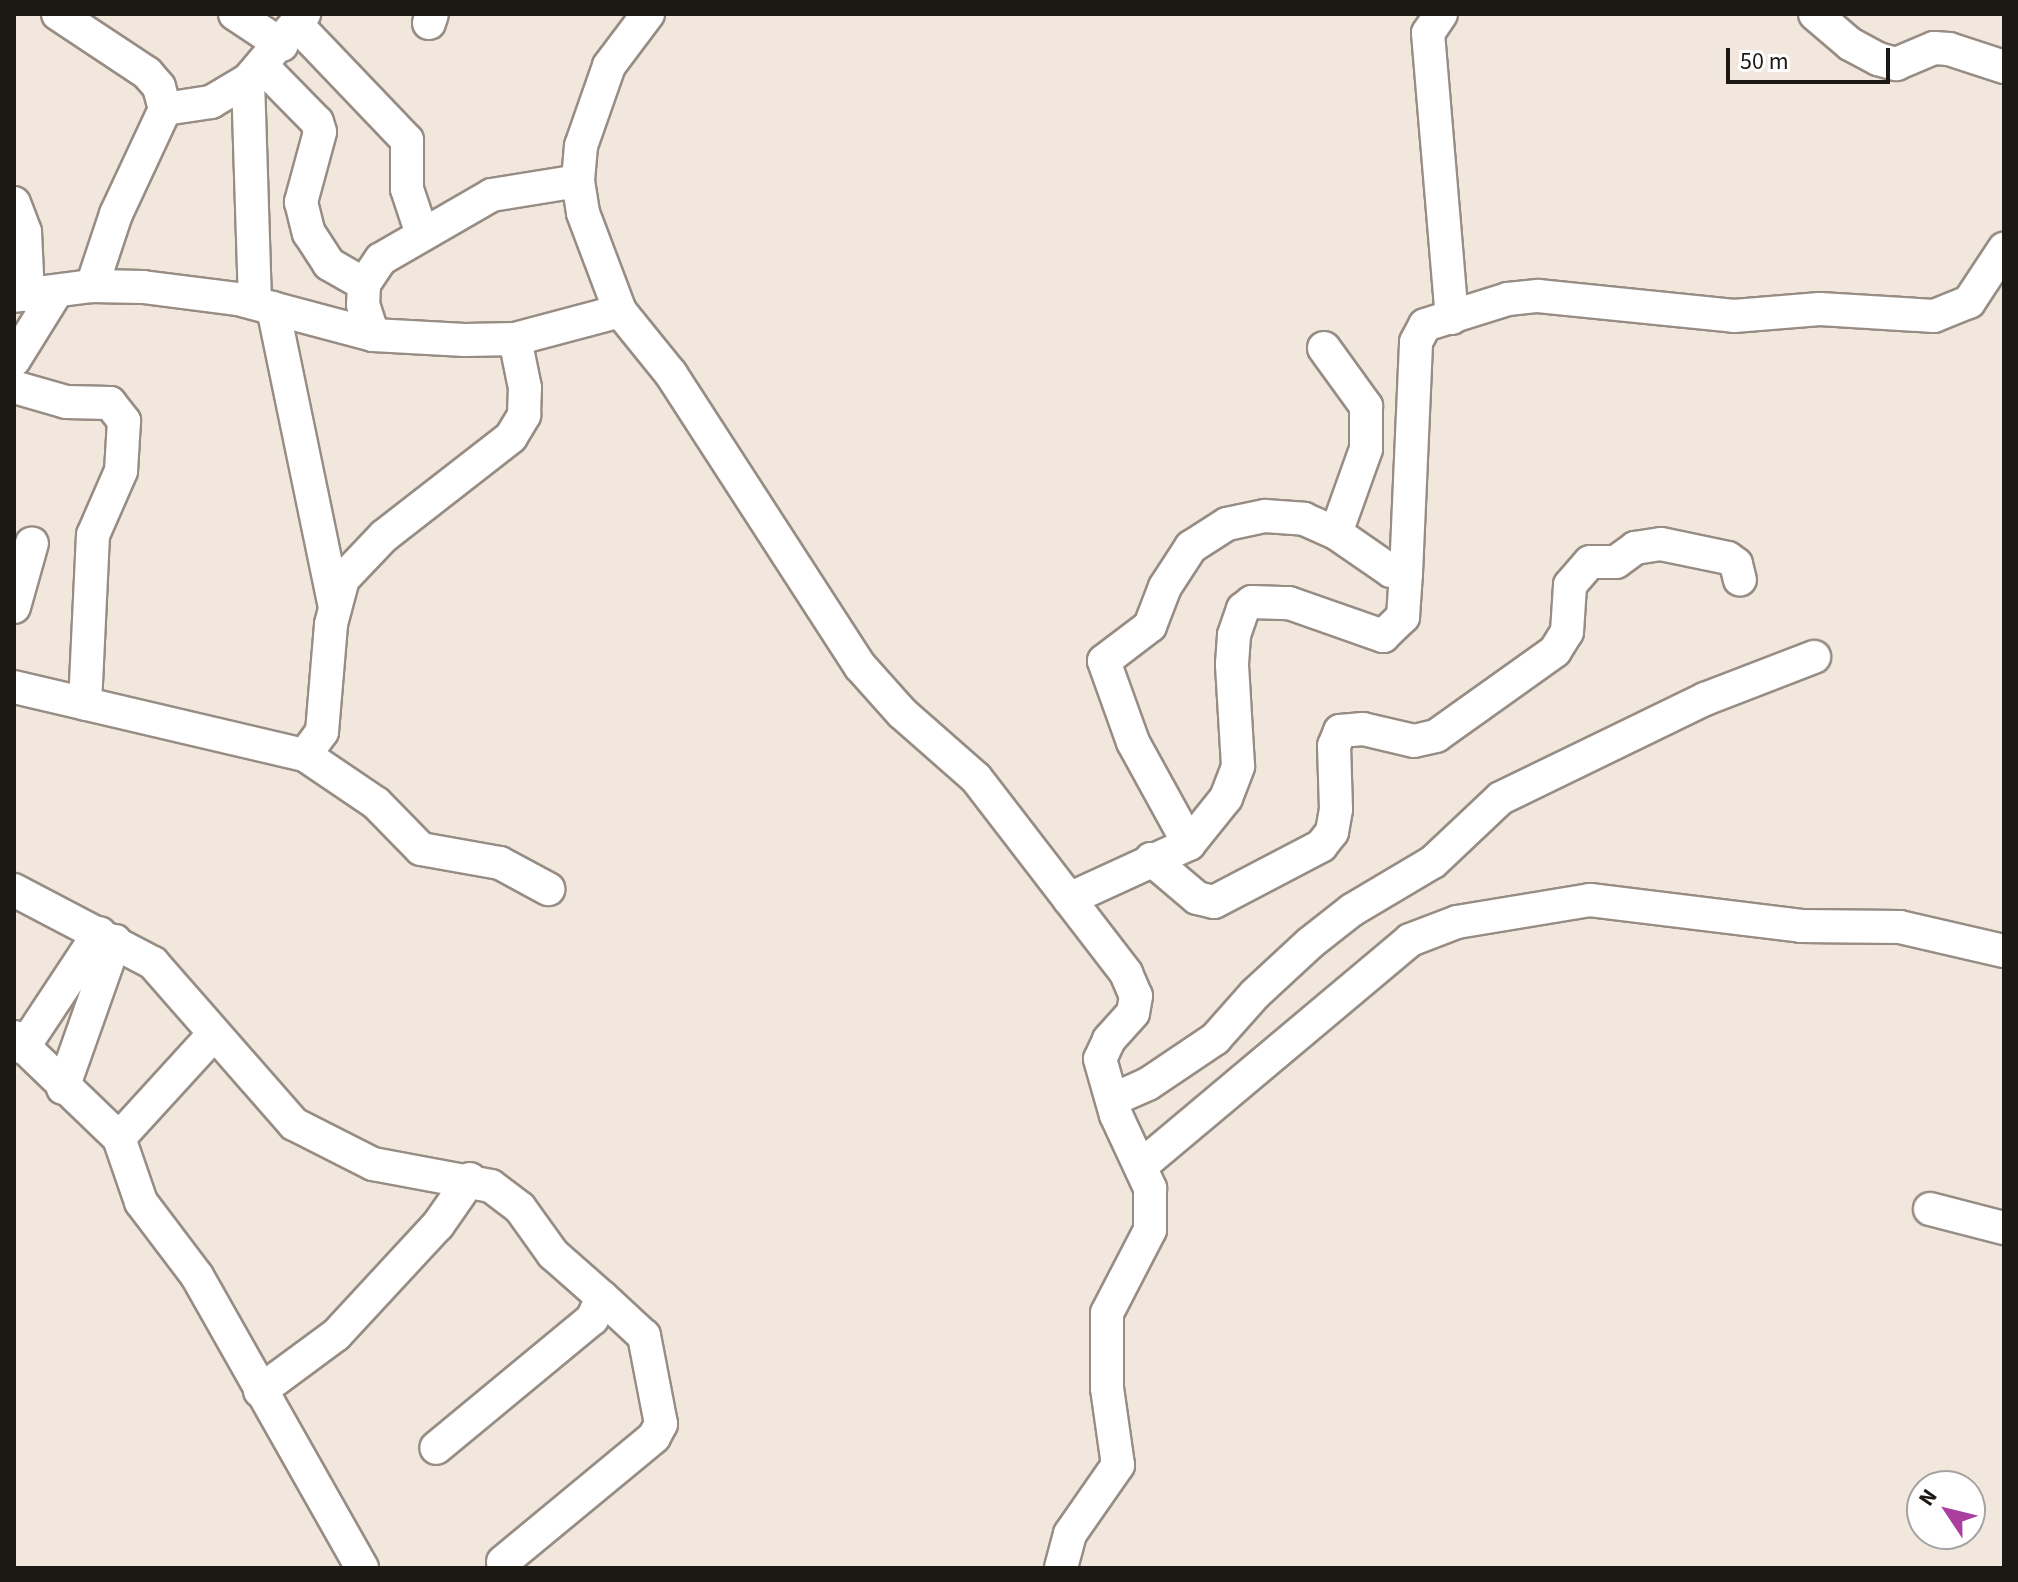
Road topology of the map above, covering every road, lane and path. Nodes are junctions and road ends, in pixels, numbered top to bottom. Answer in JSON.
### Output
{"nodes":[{"id":1,"x":235,"y":14,"type":"edge"},
{"id":2,"x":648,"y":14,"type":"edge"},
{"id":3,"x":1441,"y":14,"type":"edge"},
{"id":4,"x":1815,"y":14,"type":"edge"},
{"id":5,"x":75,"y":19,"type":"edge"},
{"id":6,"x":278,"y":46,"type":"edge"},
{"id":7,"x":2004,"y":67,"type":"edge"},
{"id":8,"x":165,"y":109,"type":"junction"},
{"id":9,"x":578,"y":181,"type":"junction"},
{"id":10,"x":14,"y":203,"type":"edge"},
{"id":11,"x":422,"y":234,"type":"junction"},
{"id":12,"x":2004,"y":249,"type":"edge"},
{"id":13,"x":364,"y":284,"type":"junction"},
{"id":14,"x":92,"y":286,"type":"junction"},
{"id":15,"x":32,"y":295,"type":"edge"},
{"id":16,"x":264,"y":305,"type":"junction"},
{"id":17,"x":620,"y":311,"type":"junction"},
{"id":18,"x":1452,"y":318,"type":"junction"},
{"id":19,"x":373,"y":335,"type":"junction"},
{"id":20,"x":515,"y":339,"type":"junction"},
{"id":21,"x":1324,"y":348,"type":"dead end"},
{"id":22,"x":14,"y":360,"type":"edge"},
{"id":23,"x":14,"y":387,"type":"edge"},
{"id":24,"x":1336,"y":533,"type":"junction"},
{"id":25,"x":32,"y":543,"type":"dead end"},
{"id":26,"x":1406,"y":573,"type":"junction"},
{"id":27,"x":1740,"y":580,"type":"dead end"},
{"id":28,"x":334,"y":603,"type":"junction"},
{"id":29,"x":14,"y":607,"type":"edge"},
{"id":30,"x":1814,"y":657,"type":"dead end"},
{"id":31,"x":14,"y":687,"type":"edge"},
{"id":32,"x":85,"y":704,"type":"junction"},
{"id":33,"x":305,"y":755,"type":"junction"},
{"id":34,"x":1189,"y":844,"type":"junction"},
{"id":35,"x":1151,"y":859,"type":"junction"},
{"id":36,"x":548,"y":889,"type":"dead end"},
{"id":37,"x":14,"y":890,"type":"edge"},
{"id":38,"x":1069,"y":899,"type":"junction"},
{"id":39,"x":107,"y":937,"type":"junction"},
{"id":40,"x":2004,"y":951,"type":"edge"},
{"id":41,"x":213,"y":1035,"type":"junction"},
{"id":42,"x":18,"y":1042,"type":"edge"},
{"id":43,"x":63,"y":1088,"type":"junction"},
{"id":44,"x":1112,"y":1100,"type":"junction"},
{"id":45,"x":119,"y":1138,"type":"junction"},
{"id":46,"x":1141,"y":1166,"type":"junction"},
{"id":47,"x":470,"y":1179,"type":"junction"},
{"id":48,"x":1930,"y":1209,"type":"dead end"},
{"id":49,"x":2004,"y":1228,"type":"edge"},
{"id":50,"x":602,"y":1297,"type":"junction"},
{"id":51,"x":260,"y":1391,"type":"junction"},
{"id":52,"x":436,"y":1448,"type":"dead end"},
{"id":53,"x":503,"y":1562,"type":"dead end"},
{"id":54,"x":362,"y":1568,"type":"edge"},
{"id":55,"x":1061,"y":1568,"type":"edge"}],
"edges":[{"from":1,"to":6,"type":"street"},
{"from":2,"to":9,"type":"street"},
{"from":3,"to":18,"type":"street"},
{"from":4,"to":7,"type":"street"},
{"from":5,"to":8,"type":"street"},
{"from":6,"to":8,"type":"street"},
{"from":6,"to":11,"type":"street"},
{"from":6,"to":13,"type":"street"},
{"from":6,"to":16,"type":"street"},
{"from":8,"to":14,"type":"street"},
{"from":9,"to":11,"type":"street"},
{"from":9,"to":17,"type":"street"},
{"from":10,"to":15,"type":"street"},
{"from":11,"to":13,"type":"street"},
{"from":12,"to":18,"type":"street"},
{"from":13,"to":19,"type":"street"},
{"from":14,"to":15,"type":"street"},
{"from":14,"to":16,"type":"street"},
{"from":15,"to":22,"type":"street"},
{"from":16,"to":19,"type":"street"},
{"from":16,"to":28,"type":"street"},
{"from":17,"to":20,"type":"street"},
{"from":17,"to":38,"type":"street"},
{"from":18,"to":26,"type":"street"},
{"from":19,"to":20,"type":"street"},
{"from":20,"to":28,"type":"street"},
{"from":21,"to":24,"type":"street"},
{"from":23,"to":32,"type":"street"},
{"from":24,"to":26,"type":"street"},
{"from":24,"to":34,"type":"street"},
{"from":25,"to":29,"type":"street"},
{"from":26,"to":34,"type":"street"},
{"from":27,"to":35,"type":"street"},
{"from":28,"to":33,"type":"street"},
{"from":30,"to":44,"type":"street"},
{"from":31,"to":32,"type":"street"},
{"from":32,"to":33,"type":"street"},
{"from":33,"to":36,"type":"street"},
{"from":34,"to":35,"type":"street"},
{"from":35,"to":38,"type":"street"},
{"from":37,"to":39,"type":"street"},
{"from":38,"to":44,"type":"street"},
{"from":39,"to":41,"type":"street"},
{"from":39,"to":42,"type":"street"},
{"from":39,"to":43,"type":"street"},
{"from":40,"to":46,"type":"street"},
{"from":41,"to":45,"type":"street"},
{"from":41,"to":47,"type":"street"},
{"from":42,"to":43,"type":"street"},
{"from":43,"to":45,"type":"street"},
{"from":44,"to":46,"type":"street"},
{"from":45,"to":51,"type":"street"},
{"from":46,"to":55,"type":"street"},
{"from":47,"to":50,"type":"street"},
{"from":47,"to":51,"type":"street"},
{"from":48,"to":49,"type":"street"},
{"from":50,"to":52,"type":"street"},
{"from":50,"to":53,"type":"street"},
{"from":51,"to":54,"type":"street"}]}
